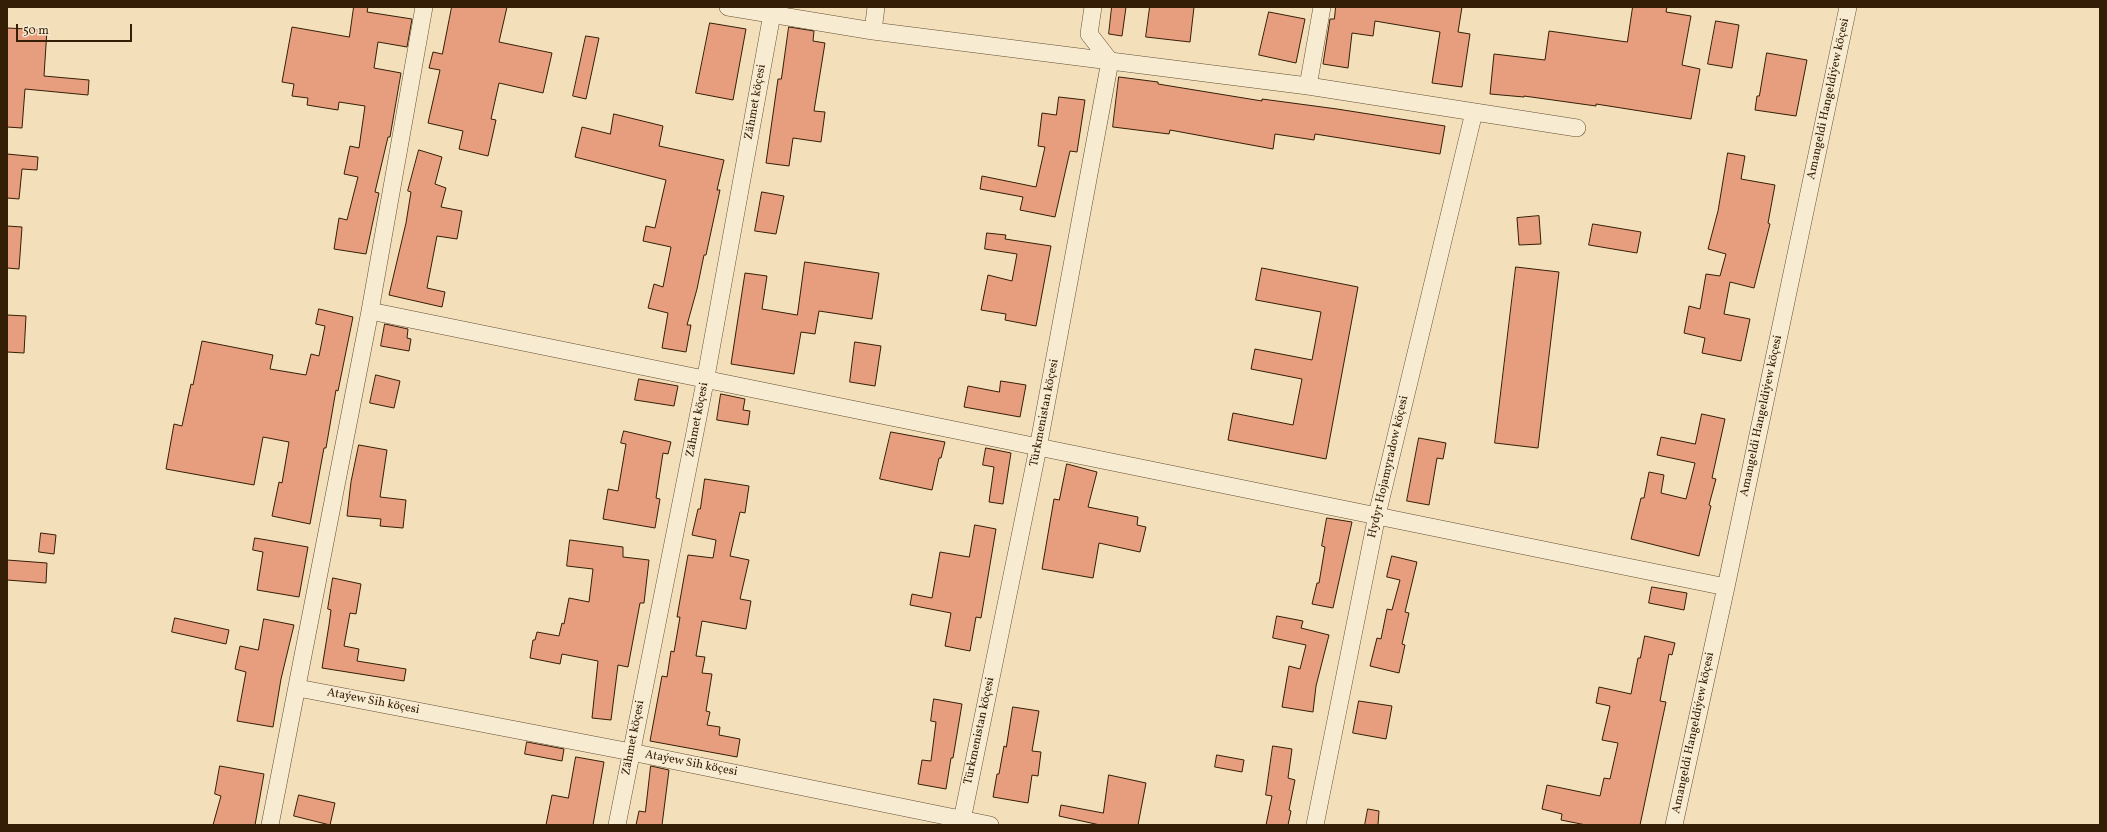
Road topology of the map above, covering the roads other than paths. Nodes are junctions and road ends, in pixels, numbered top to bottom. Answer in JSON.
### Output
{"nodes":[{"id":1,"x":424,"y":7,"type":"edge"},
{"id":2,"x":728,"y":7,"type":"edge"},
{"id":3,"x":876,"y":7,"type":"edge"},
{"id":4,"x":1093,"y":7,"type":"edge"},
{"id":5,"x":1322,"y":7,"type":"edge"},
{"id":6,"x":1848,"y":7,"type":"edge"},
{"id":7,"x":772,"y":14,"type":"junction"},
{"id":8,"x":873,"y":31,"type":"junction"},
{"id":9,"x":1110,"y":61,"type":"junction"},
{"id":10,"x":1308,"y":86,"type":"junction"},
{"id":11,"x":1474,"y":112,"type":"junction"},
{"id":12,"x":1577,"y":128,"type":"dead end"},
{"id":13,"x":370,"y":311,"type":"junction"},
{"id":14,"x":705,"y":382,"type":"junction"},
{"id":15,"x":1038,"y":448,"type":"junction"},
{"id":16,"x":1377,"y":515,"type":"junction"},
{"id":17,"x":1726,"y":587,"type":"junction"},
{"id":18,"x":298,"y":688,"type":"junction"},
{"id":19,"x":631,"y":752,"type":"junction"},
{"id":20,"x":962,"y":822,"type":"edge"},
{"id":21,"x":270,"y":825,"type":"edge"},
{"id":22,"x":617,"y":825,"type":"edge"},
{"id":23,"x":990,"y":825,"type":"edge"},
{"id":24,"x":1315,"y":825,"type":"edge"},
{"id":25,"x":1674,"y":825,"type":"edge"}],
"edges":[{"from":1,"to":13,"type":"street"},
{"from":2,"to":7,"type":"street"},
{"from":3,"to":8,"type":"street"},
{"from":4,"to":9,"type":"street"},
{"from":5,"to":10,"type":"street"},
{"from":6,"to":17,"type":"street","name":"Amangeldi Hangeldiýew köçesi"},
{"from":7,"to":8,"type":"street"},
{"from":7,"to":14,"type":"street","name":"Zähmet köçesi"},
{"from":8,"to":9,"type":"street"},
{"from":9,"to":10,"type":"street"},
{"from":9,"to":15,"type":"street","name":"Türkmenistan köçesi"},
{"from":10,"to":11,"type":"street"},
{"from":11,"to":12,"type":"street"},
{"from":11,"to":16,"type":"street","name":"Hydyr Hojamyradow köçesi"},
{"from":13,"to":14,"type":"street"},
{"from":13,"to":18,"type":"street"},
{"from":14,"to":15,"type":"street"},
{"from":14,"to":19,"type":"street","name":"Zähmet köçesi"},
{"from":15,"to":16,"type":"street"},
{"from":15,"to":20,"type":"street","name":"Türkmenistan köçesi"},
{"from":16,"to":17,"type":"street"},
{"from":16,"to":24,"type":"street","name":"Hydyr Hojamyradow köçesi"},
{"from":17,"to":25,"type":"street","name":"Amangeldi Hangeldiýew köçesi"},
{"from":18,"to":19,"type":"street","name":"Ataýew Sih köçesi"},
{"from":18,"to":21,"type":"street"},
{"from":19,"to":20,"type":"street","name":"Ataýew Sih köçesi"},
{"from":19,"to":22,"type":"street","name":"Zähmet köçesi"},
{"from":20,"to":23,"type":"street","name":"Ataýew Sih köçesi"}]}
